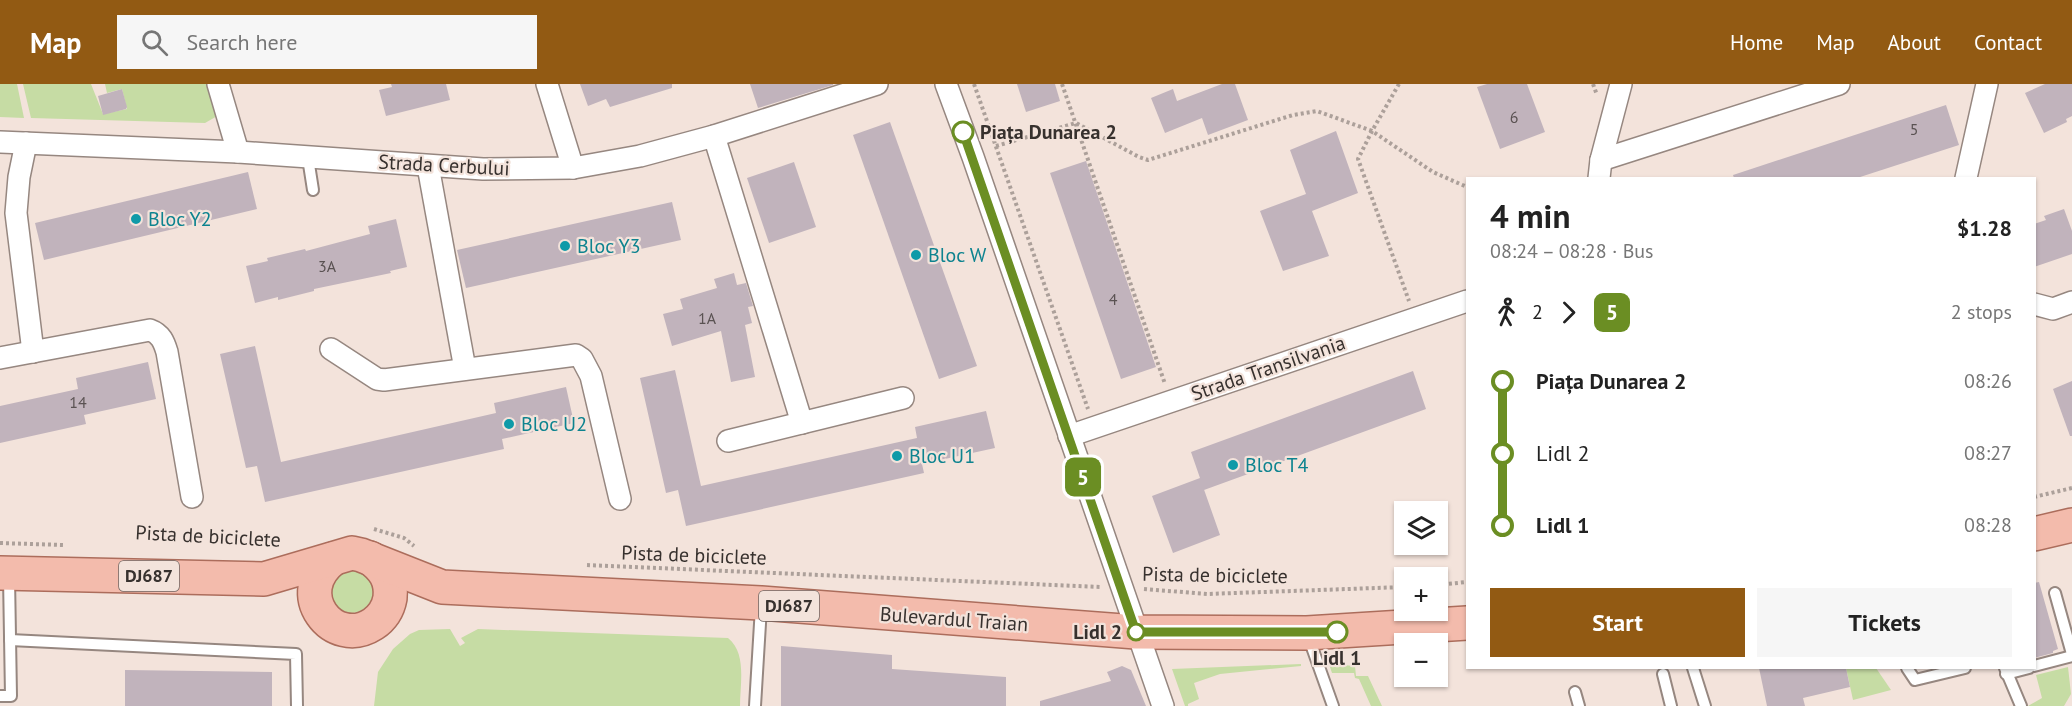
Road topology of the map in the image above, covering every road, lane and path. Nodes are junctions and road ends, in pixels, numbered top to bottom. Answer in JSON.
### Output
{"nodes":[{"id":1,"x":218,"y":84,"type":"edge"},
{"id":2,"x":547,"y":84,"type":"edge"},
{"id":3,"x":877,"y":84,"type":"edge"},
{"id":4,"x":946,"y":84,"type":"edge"},
{"id":5,"x":974,"y":84,"type":"edge"},
{"id":6,"x":1062,"y":84,"type":"edge"},
{"id":7,"x":1399,"y":84,"type":"edge"},
{"id":8,"x":1621,"y":84,"type":"edge"},
{"id":9,"x":1839,"y":84,"type":"edge"},
{"id":10,"x":1987,"y":84,"type":"edge"},
{"id":11,"x":1077,"y":123,"type":"junction"},
{"id":12,"x":1372,"y":131,"type":"junction"},
{"id":13,"x":714,"y":136,"type":"junction"},
{"id":14,"x":0,"y":142,"type":"edge"},
{"id":15,"x":26,"y":143,"type":"junction"},
{"id":16,"x":996,"y":146,"type":"junction"},
{"id":17,"x":238,"y":152,"type":"junction"},
{"id":18,"x":308,"y":158,"type":"junction"},
{"id":19,"x":428,"y":166,"type":"junction"},
{"id":20,"x":573,"y":168,"type":"junction"},
{"id":21,"x":1600,"y":169,"type":"edge"},
{"id":22,"x":1966,"y":177,"type":"edge"},
{"id":23,"x":1466,"y":187,"type":"edge"},
{"id":24,"x":313,"y":190,"type":"dead end"},
{"id":25,"x":1466,"y":301,"type":"edge"},
{"id":26,"x":2072,"y":302,"type":"edge"},
{"id":27,"x":2036,"y":304,"type":"edge"},
{"id":28,"x":1415,"y":318,"type":"junction"},
{"id":29,"x":331,"y":349,"type":"dead end"},
{"id":30,"x":33,"y":352,"type":"junction"},
{"id":31,"x":0,"y":358,"type":"edge"},
{"id":32,"x":465,"y":369,"type":"junction"},
{"id":33,"x":903,"y":398,"type":"dead end"},
{"id":34,"x":1171,"y":401,"type":"junction"},
{"id":35,"x":802,"y":423,"type":"junction"},
{"id":36,"x":1094,"y":428,"type":"junction"},
{"id":37,"x":1069,"y":436,"type":"junction"},
{"id":38,"x":728,"y":441,"type":"dead end"},
{"id":39,"x":2072,"y":488,"type":"edge"},
{"id":40,"x":192,"y":497,"type":"dead end"},
{"id":41,"x":2036,"y":497,"type":"edge"},
{"id":42,"x":620,"y":499,"type":"dead end"},
{"id":43,"x":2072,"y":525,"type":"edge"},
{"id":44,"x":2036,"y":534,"type":"edge"},
{"id":45,"x":0,"y":543,"type":"edge"},
{"id":46,"x":368,"y":543,"type":"junction"},
{"id":47,"x":72,"y":546,"type":"dead end"},
{"id":48,"x":418,"y":549,"type":"dead end"},
{"id":49,"x":333,"y":559,"type":"junction"},
{"id":50,"x":578,"y":565,"type":"dead end"},
{"id":51,"x":4,"y":573,"type":"edge"},
{"id":52,"x":264,"y":579,"type":"junction"},
{"id":53,"x":1466,"y":582,"type":"edge"},
{"id":54,"x":1448,"y":584,"type":"edge"},
{"id":55,"x":442,"y":587,"type":"junction"},
{"id":56,"x":1394,"y":587,"type":"edge"},
{"id":57,"x":1121,"y":588,"type":"junction"},
{"id":58,"x":2055,"y":593,"type":"dead end"},
{"id":59,"x":761,"y":603,"type":"junction"},
{"id":60,"x":384,"y":614,"type":"junction"},
{"id":61,"x":324,"y":618,"type":"junction"},
{"id":62,"x":1466,"y":623,"type":"edge"},
{"id":63,"x":1136,"y":632,"type":"junction"},
{"id":64,"x":1307,"y":633,"type":"junction"},
{"id":65,"x":10,"y":640,"type":"junction"},
{"id":66,"x":2072,"y":655,"type":"edge"},
{"id":67,"x":2036,"y":665,"type":"edge"},
{"id":68,"x":1693,"y":669,"type":"edge"},
{"id":69,"x":1909,"y":669,"type":"edge"},
{"id":70,"x":1961,"y":669,"type":"edge"},
{"id":71,"x":2021,"y":669,"type":"edge"},
{"id":72,"x":2005,"y":671,"type":"edge"},
{"id":73,"x":1663,"y":674,"type":"dead end"},
{"id":74,"x":1575,"y":692,"type":"dead end"},
{"id":75,"x":0,"y":696,"type":"edge"},
{"id":76,"x":297,"y":706,"type":"edge"},
{"id":77,"x":755,"y":706,"type":"edge"},
{"id":78,"x":1163,"y":706,"type":"edge"},
{"id":79,"x":1333,"y":706,"type":"edge"},
{"id":80,"x":1579,"y":706,"type":"edge"},
{"id":81,"x":1671,"y":706,"type":"edge"},
{"id":82,"x":1704,"y":706,"type":"edge"},
{"id":83,"x":2021,"y":706,"type":"edge"}],
"edges":[{"from":1,"to":17,"type":"street"},
{"from":2,"to":20,"type":"street"},
{"from":3,"to":13,"type":"street","name":"Strada Cerbului"},
{"from":4,"to":37,"type":"street"},
{"from":5,"to":16,"type":"path"},
{"from":6,"to":11,"type":"path"},
{"from":7,"to":12,"type":"path"},
{"from":8,"to":21,"type":"street"},
{"from":9,"to":21,"type":"street"},
{"from":10,"to":22,"type":"street"},
{"from":11,"to":12,"type":"path"},
{"from":11,"to":16,"type":"path"},
{"from":11,"to":34,"type":"path"},
{"from":12,"to":23,"type":"path"},
{"from":12,"to":28,"type":"path"},
{"from":13,"to":20,"type":"street","name":"Strada Cerbului"},
{"from":13,"to":35,"type":"street"},
{"from":14,"to":15,"type":"street","name":"Strada Cerbului"},
{"from":15,"to":17,"type":"street","name":"Strada Cerbului"},
{"from":15,"to":30,"type":"street"},
{"from":16,"to":36,"type":"path"},
{"from":17,"to":18,"type":"street","name":"Strada Cerbului"},
{"from":18,"to":19,"type":"street","name":"Strada Cerbului"},
{"from":18,"to":24,"type":"lane"},
{"from":19,"to":20,"type":"street","name":"Strada Cerbului"},
{"from":19,"to":32,"type":"street"},
{"from":25,"to":28,"type":"street","name":"Strada Transilvania"},
{"from":26,"to":27,"type":"street"},
{"from":28,"to":34,"type":"street","name":"Strada Transilvania"},
{"from":29,"to":32,"type":"street"},
{"from":30,"to":31,"type":"street"},
{"from":30,"to":40,"type":"street"},
{"from":32,"to":42,"type":"street"},
{"from":33,"to":35,"type":"street"},
{"from":34,"to":36,"type":"street","name":"Strada Transilvania"},
{"from":35,"to":38,"type":"street"},
{"from":36,"to":37,"type":"street","name":"Strada Transilvania"},
{"from":37,"to":57,"type":"street"},
{"from":39,"to":41,"type":"path"},
{"from":43,"to":44,"type":"main road"},
{"from":45,"to":47,"type":"path"},
{"from":46,"to":48,"type":"path"},
{"from":46,"to":49,"type":"main road","name":"Bulevardul Traian","number":"DJ687"},
{"from":46,"to":55,"type":"main road","name":"Bulevardul Traian","number":"DJ687"},
{"from":46,"to":60,"type":"main road"},
{"from":49,"to":52,"type":"main road","name":"Bulevardul Traian","number":"DJ687"},
{"from":49,"to":61,"type":"main road"},
{"from":50,"to":57,"type":"path","name":"Pista de biciclete"},
{"from":51,"to":52,"type":"main road","name":"Bulevardul Traian","number":"DJ687"},
{"from":51,"to":65,"type":"lane"},
{"from":52,"to":61,"type":"main road","name":"Bulevardul Traian","number":"DJ687"},
{"from":53,"to":54,"type":"path"},
{"from":55,"to":59,"type":"main road","name":"Bulevardul Traian","number":"DJ687"},
{"from":55,"to":60,"type":"main road","name":"Bulevardul Traian","number":"DJ687"},
{"from":56,"to":57,"type":"path","name":"Pista de biciclete"},
{"from":57,"to":63,"type":"street"},
{"from":58,"to":66,"type":"lane"},
{"from":59,"to":63,"type":"main road","name":"Bulevardul Traian","number":"DJ687"},
{"from":59,"to":77,"type":"lane"},
{"from":60,"to":61,"type":"main road","name":"Bulevardul Traian","number":"DJ687"},
{"from":62,"to":64,"type":"main road","name":"Bulevardul Traian","number":"DJ687"},
{"from":63,"to":64,"type":"main road","name":"Bulevardul Traian","number":"DJ687"},
{"from":63,"to":78,"type":"street"},
{"from":64,"to":79,"type":"lane"},
{"from":65,"to":75,"type":"lane"},
{"from":65,"to":76,"type":"lane"},
{"from":66,"to":67,"type":"lane"},
{"from":68,"to":82,"type":"lane"},
{"from":69,"to":70,"type":"lane"},
{"from":71,"to":72,"type":"lane"},
{"from":72,"to":83,"type":"lane"},
{"from":73,"to":81,"type":"lane"},
{"from":74,"to":80,"type":"lane"}]}
